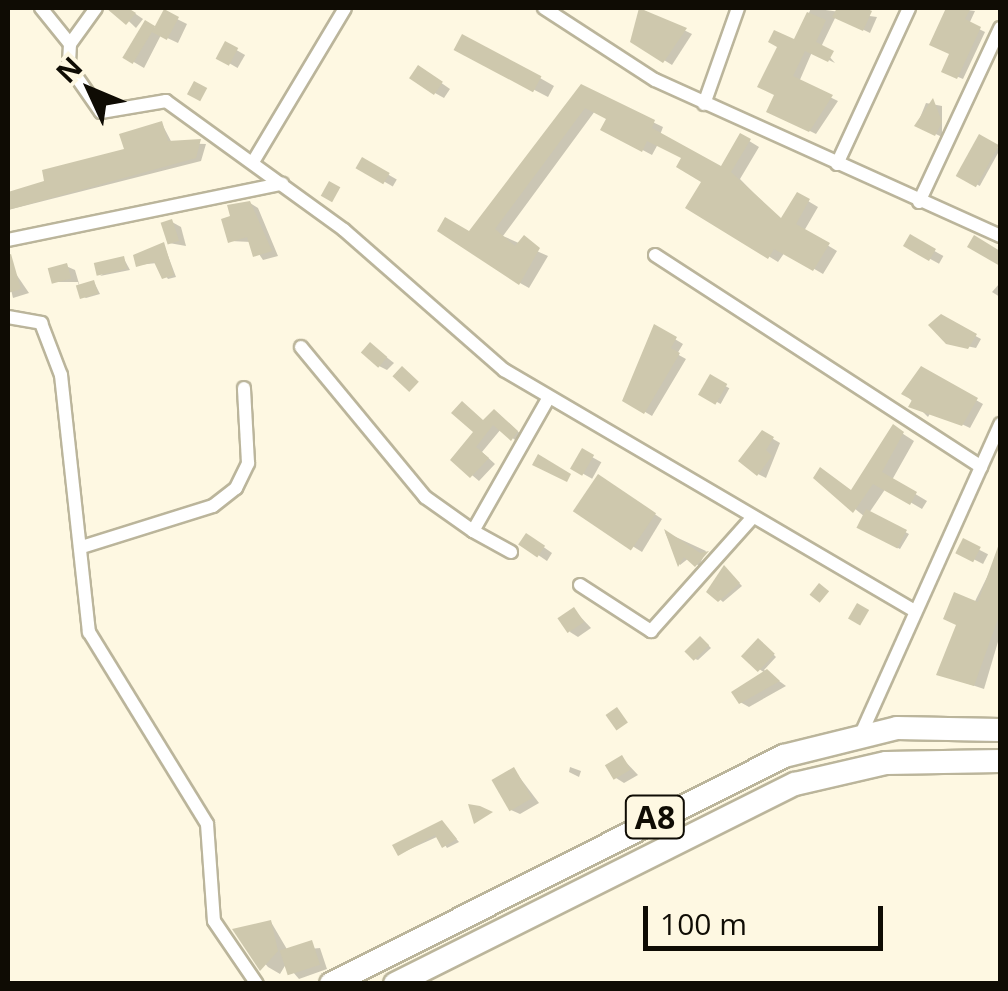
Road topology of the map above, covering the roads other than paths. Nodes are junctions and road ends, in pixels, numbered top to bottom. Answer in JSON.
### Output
{"nodes":[{"id":1,"x":41,"y":8,"type":"edge"},
{"id":2,"x":96,"y":8,"type":"edge"},
{"id":3,"x":345,"y":8,"type":"edge"},
{"id":4,"x":544,"y":8,"type":"edge"},
{"id":5,"x":738,"y":8,"type":"edge"},
{"id":6,"x":910,"y":8,"type":"edge"},
{"id":7,"x":1000,"y":28,"type":"edge"},
{"id":8,"x":70,"y":44,"type":"junction"},
{"id":9,"x":704,"y":104,"type":"junction"},
{"id":10,"x":253,"y":162,"type":"junction"},
{"id":11,"x":836,"y":164,"type":"junction"},
{"id":12,"x":282,"y":184,"type":"junction"},
{"id":13,"x":919,"y":202,"type":"junction"},
{"id":14,"x":1000,"y":236,"type":"edge"},
{"id":15,"x":8,"y":240,"type":"edge"},
{"id":16,"x":655,"y":255,"type":"dead end"},
{"id":17,"x":8,"y":317,"type":"edge"},
{"id":18,"x":301,"y":347,"type":"dead end"},
{"id":19,"x":244,"y":388,"type":"dead end"},
{"id":20,"x":548,"y":399,"type":"junction"},
{"id":21,"x":1000,"y":424,"type":"edge"},
{"id":22,"x":981,"y":467,"type":"junction"},
{"id":23,"x":753,"y":517,"type":"junction"},
{"id":24,"x":474,"y":531,"type":"junction"},
{"id":25,"x":85,"y":546,"type":"junction"},
{"id":26,"x":512,"y":552,"type":"dead end"},
{"id":27,"x":580,"y":585,"type":"dead end"},
{"id":28,"x":916,"y":611,"type":"junction"},
{"id":29,"x":1000,"y":730,"type":"edge"},
{"id":30,"x":861,"y":734,"type":"junction"},
{"id":31,"x":1000,"y":761,"type":"edge"},
{"id":32,"x":256,"y":984,"type":"edge"},
{"id":33,"x":331,"y":984,"type":"edge"},
{"id":34,"x":396,"y":984,"type":"edge"}],
"edges":[{"from":1,"to":8,"type":"street"},
{"from":2,"to":8,"type":"street"},
{"from":3,"to":10,"type":"street"},
{"from":4,"to":9,"type":"street"},
{"from":5,"to":9,"type":"street"},
{"from":6,"to":11,"type":"street"},
{"from":7,"to":13,"type":"street"},
{"from":8,"to":10,"type":"street"},
{"from":9,"to":11,"type":"street"},
{"from":10,"to":12,"type":"street"},
{"from":11,"to":13,"type":"street"},
{"from":12,"to":15,"type":"street"},
{"from":12,"to":20,"type":"street"},
{"from":13,"to":14,"type":"street"},
{"from":16,"to":22,"type":"street"},
{"from":17,"to":25,"type":"street"},
{"from":18,"to":24,"type":"street"},
{"from":19,"to":25,"type":"street"},
{"from":20,"to":23,"type":"street"},
{"from":20,"to":24,"type":"street"},
{"from":21,"to":22,"type":"street"},
{"from":22,"to":28,"type":"street"},
{"from":23,"to":27,"type":"street"},
{"from":23,"to":28,"type":"street"},
{"from":24,"to":26,"type":"street"},
{"from":25,"to":32,"type":"street"},
{"from":28,"to":30,"type":"street"},
{"from":29,"to":30,"type":"highway","number":"A8"},
{"from":30,"to":33,"type":"highway","number":"A8"},
{"from":31,"to":34,"type":"highway","number":"A8"}]}
